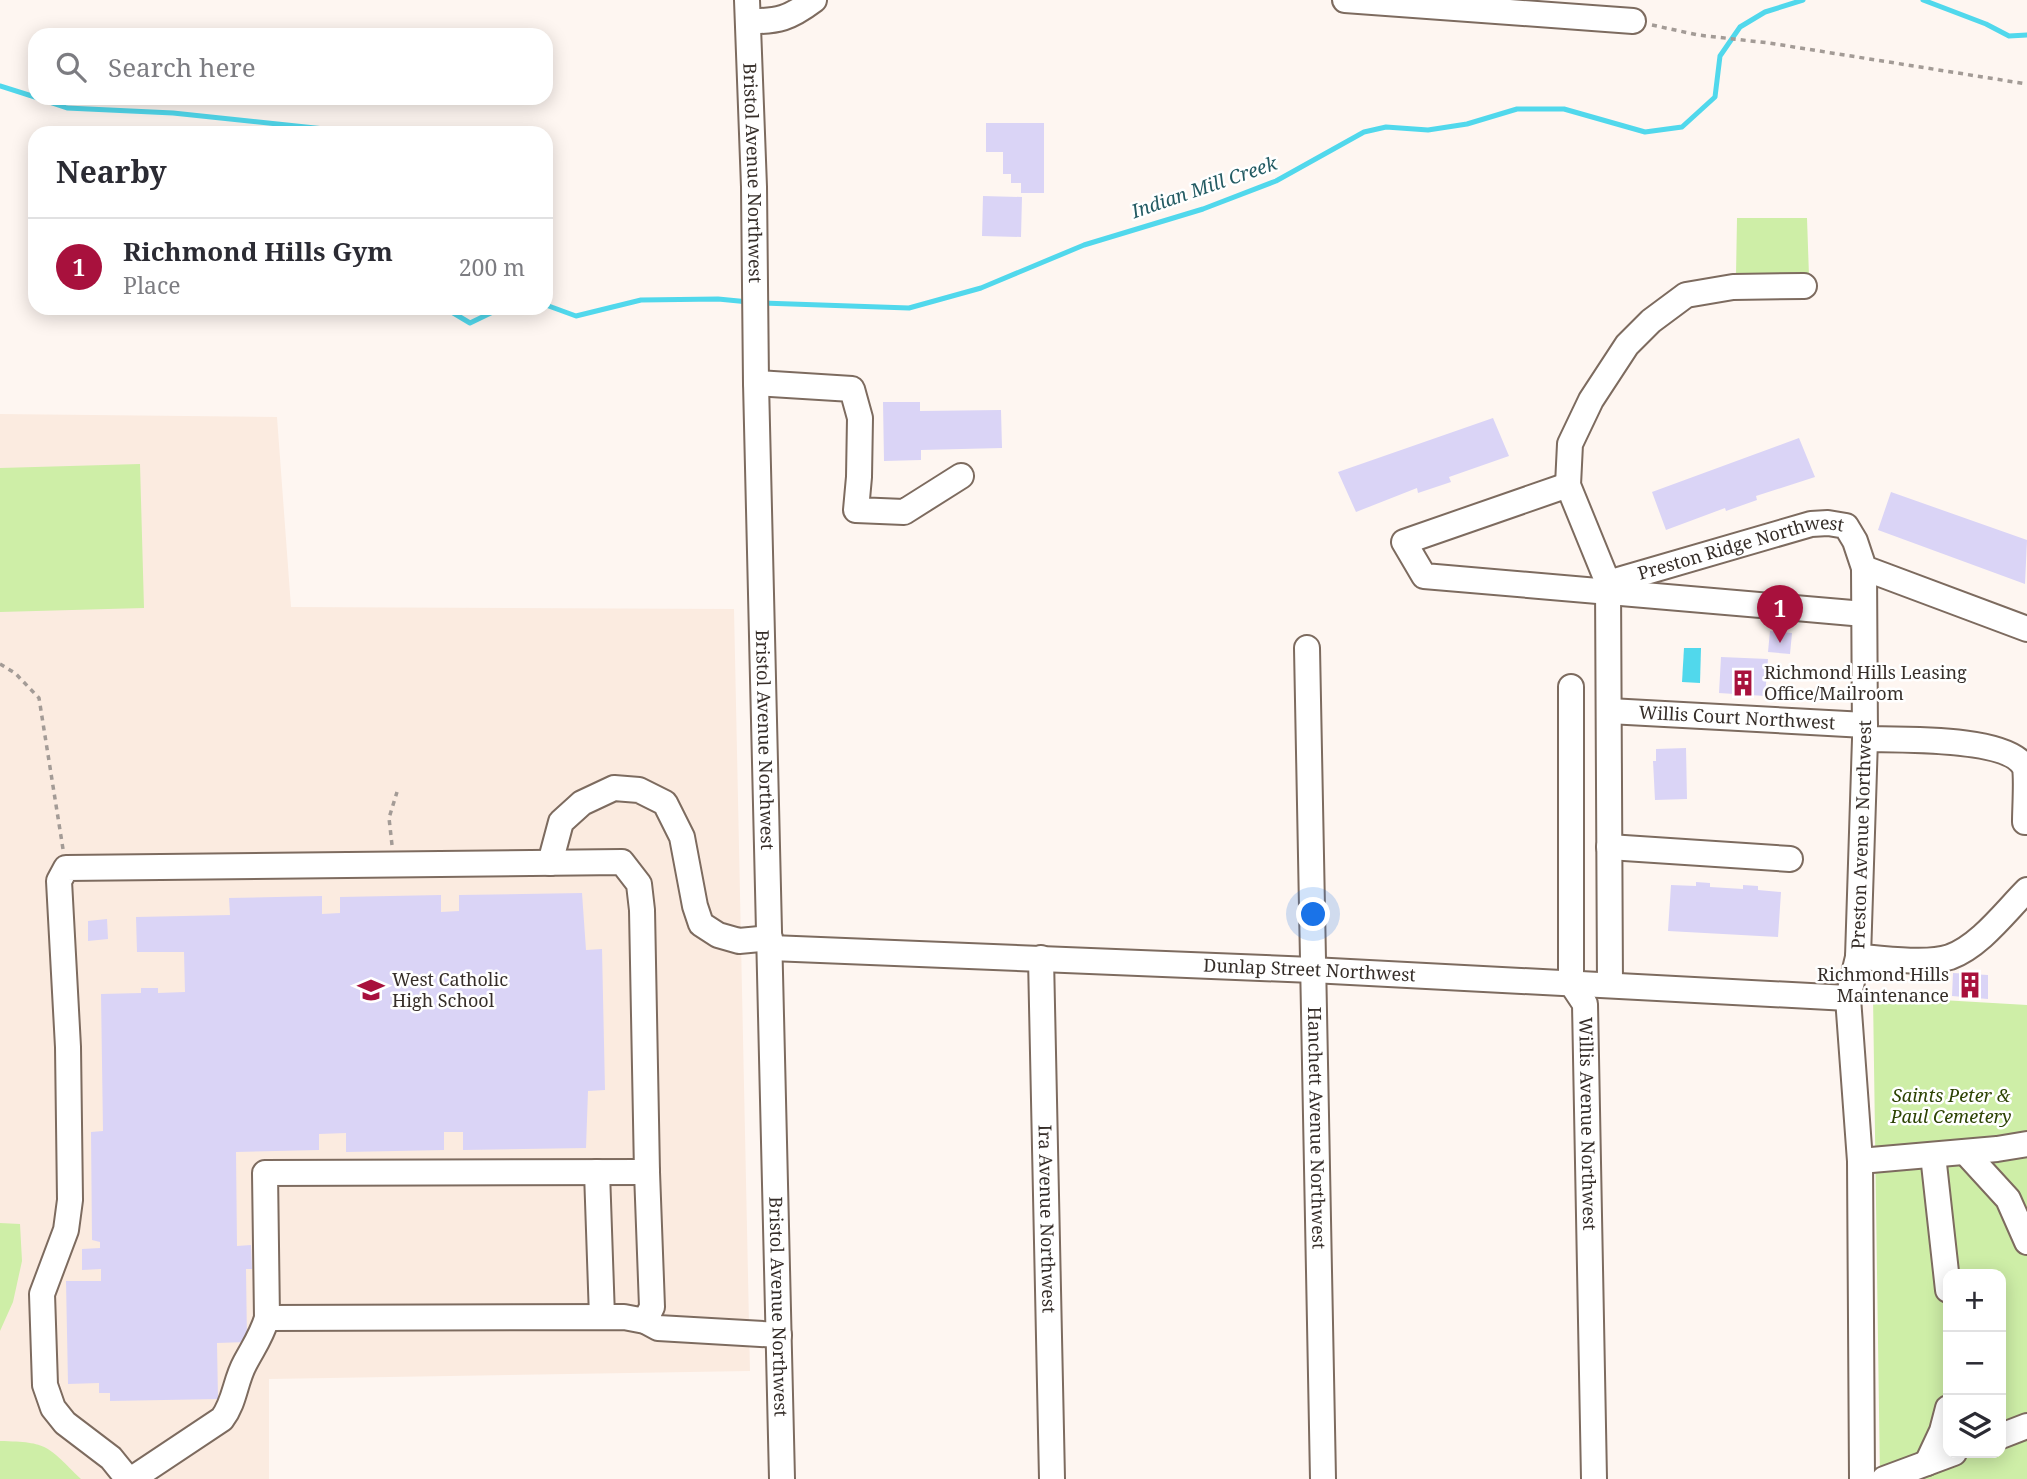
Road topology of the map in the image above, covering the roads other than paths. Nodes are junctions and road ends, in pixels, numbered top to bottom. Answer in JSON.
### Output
{"nodes":[{"id":1,"x":814,"y":0,"type":"edge"},
{"id":2,"x":1345,"y":0,"type":"edge"},
{"id":3,"x":748,"y":11,"type":"edge"},
{"id":4,"x":1633,"y":21,"type":"road end"},
{"id":5,"x":1804,"y":286,"type":"dead end"},
{"id":6,"x":756,"y":383,"type":"junction"},
{"id":7,"x":961,"y":476,"type":"dead end"},
{"id":8,"x":1568,"y":485,"type":"junction"},
{"id":9,"x":1864,"y":568,"type":"junction"},
{"id":10,"x":1608,"y":588,"type":"junction"},
{"id":11,"x":1864,"y":614,"type":"junction"},
{"id":12,"x":2027,"y":629,"type":"edge"},
{"id":13,"x":1307,"y":648,"type":"dead end"},
{"id":14,"x":1571,"y":687,"type":"dead end"},
{"id":15,"x":1609,"y":711,"type":"junction"},
{"id":16,"x":1865,"y":732,"type":"junction"},
{"id":17,"x":2027,"y":822,"type":"edge"},
{"id":18,"x":1609,"y":847,"type":"junction"},
{"id":19,"x":1790,"y":859,"type":"dead end"},
{"id":20,"x":550,"y":863,"type":"junction"},
{"id":21,"x":2027,"y":890,"type":"edge"},
{"id":22,"x":770,"y":943,"type":"junction"},
{"id":23,"x":1858,"y":957,"type":"junction"},
{"id":24,"x":1041,"y":958,"type":"junction"},
{"id":25,"x":1312,"y":970,"type":"junction"},
{"id":26,"x":1571,"y":983,"type":"junction"},
{"id":27,"x":1610,"y":985,"type":"junction"},
{"id":28,"x":1848,"y":998,"type":"junction"},
{"id":29,"x":2027,"y":1144,"type":"edge"},
{"id":30,"x":1965,"y":1152,"type":"junction"},
{"id":31,"x":1933,"y":1155,"type":"junction"},
{"id":32,"x":1860,"y":1161,"type":"junction"},
{"id":33,"x":597,"y":1172,"type":"junction"},
{"id":34,"x":647,"y":1172,"type":"junction"},
{"id":35,"x":2027,"y":1242,"type":"edge"},
{"id":36,"x":1946,"y":1269,"type":"edge"},
{"id":37,"x":602,"y":1317,"type":"junction"},
{"id":38,"x":267,"y":1318,"type":"junction"},
{"id":39,"x":645,"y":1321,"type":"junction"},
{"id":40,"x":779,"y":1335,"type":"junction"},
{"id":41,"x":2027,"y":1426,"type":"edge"},
{"id":42,"x":1943,"y":1427,"type":"edge"},
{"id":43,"x":2006,"y":1434,"type":"edge"},
{"id":44,"x":1943,"y":1457,"type":"edge"},
{"id":45,"x":1927,"y":1463,"type":"junction"},
{"id":46,"x":130,"y":1479,"type":"edge"},
{"id":47,"x":782,"y":1479,"type":"edge"},
{"id":48,"x":1052,"y":1479,"type":"edge"},
{"id":49,"x":1323,"y":1479,"type":"edge"},
{"id":50,"x":1594,"y":1479,"type":"edge"},
{"id":51,"x":1862,"y":1479,"type":"edge"},
{"id":52,"x":1884,"y":1479,"type":"edge"}],
"edges":[{"from":1,"to":3,"type":"street"},
{"from":2,"to":4,"type":"street"},
{"from":3,"to":6,"type":"street","name":"Bristol Avenue Northwest"},
{"from":5,"to":8,"type":"street"},
{"from":6,"to":7,"type":"street"},
{"from":6,"to":22,"type":"street","name":"Bristol Avenue Northwest"},
{"from":8,"to":10,"type":"street"},
{"from":8,"to":10,"type":"street"},
{"from":9,"to":10,"type":"street","name":"Preston Ridge Northwest"},
{"from":9,"to":11,"type":"street","name":"Preston Avenue Northwest"},
{"from":9,"to":12,"type":"street"},
{"from":10,"to":11,"type":"street"},
{"from":10,"to":15,"type":"street"},
{"from":11,"to":16,"type":"street","name":"Preston Avenue Northwest"},
{"from":13,"to":25,"type":"street","name":"Hanchett Avenue Northwest"},
{"from":14,"to":26,"type":"street","name":"Willis Avenue Northwest"},
{"from":15,"to":16,"type":"street","name":"Willis Court Northwest"},
{"from":15,"to":18,"type":"street"},
{"from":16,"to":17,"type":"street","name":"Willis Court Northwest"},
{"from":16,"to":23,"type":"street","name":"Preston Avenue Northwest"},
{"from":18,"to":19,"type":"street"},
{"from":18,"to":27,"type":"street"},
{"from":20,"to":22,"type":"street","name":"Dunlap Street Northwest"},
{"from":20,"to":34,"type":"street"},
{"from":20,"to":46,"type":"street"},
{"from":21,"to":23,"type":"street"},
{"from":22,"to":24,"type":"street","name":"Dunlap Street Northwest"},
{"from":22,"to":40,"type":"street","name":"Bristol Avenue Northwest"},
{"from":23,"to":28,"type":"street","name":"Preston Avenue Northwest"},
{"from":24,"to":25,"type":"street","name":"Dunlap Street Northwest"},
{"from":24,"to":48,"type":"street","name":"Ira Avenue Northwest"},
{"from":25,"to":26,"type":"street","name":"Dunlap Street Northwest"},
{"from":25,"to":49,"type":"street","name":"Hanchett Avenue Northwest"},
{"from":26,"to":27,"type":"street","name":"Dunlap Street Northwest"},
{"from":26,"to":50,"type":"street","name":"Willis Avenue Northwest"},
{"from":27,"to":28,"type":"street","name":"Dunlap Street Northwest"},
{"from":28,"to":32,"type":"street","name":"Preston Avenue Northwest"},
{"from":29,"to":30,"type":"street"},
{"from":30,"to":31,"type":"street"},
{"from":30,"to":35,"type":"street"},
{"from":31,"to":32,"type":"street"},
{"from":31,"to":36,"type":"street"},
{"from":32,"to":51,"type":"street","name":"Preston Avenue Northwest"},
{"from":33,"to":34,"type":"street"},
{"from":33,"to":37,"type":"street"},
{"from":33,"to":38,"type":"street"},
{"from":34,"to":39,"type":"street"},
{"from":37,"to":38,"type":"street"},
{"from":37,"to":39,"type":"street"},
{"from":38,"to":46,"type":"street"},
{"from":39,"to":40,"type":"street"},
{"from":40,"to":47,"type":"street","name":"Bristol Avenue Northwest"},
{"from":41,"to":43,"type":"street"},
{"from":42,"to":45,"type":"street"},
{"from":44,"to":45,"type":"street"},
{"from":45,"to":52,"type":"street"}]}
